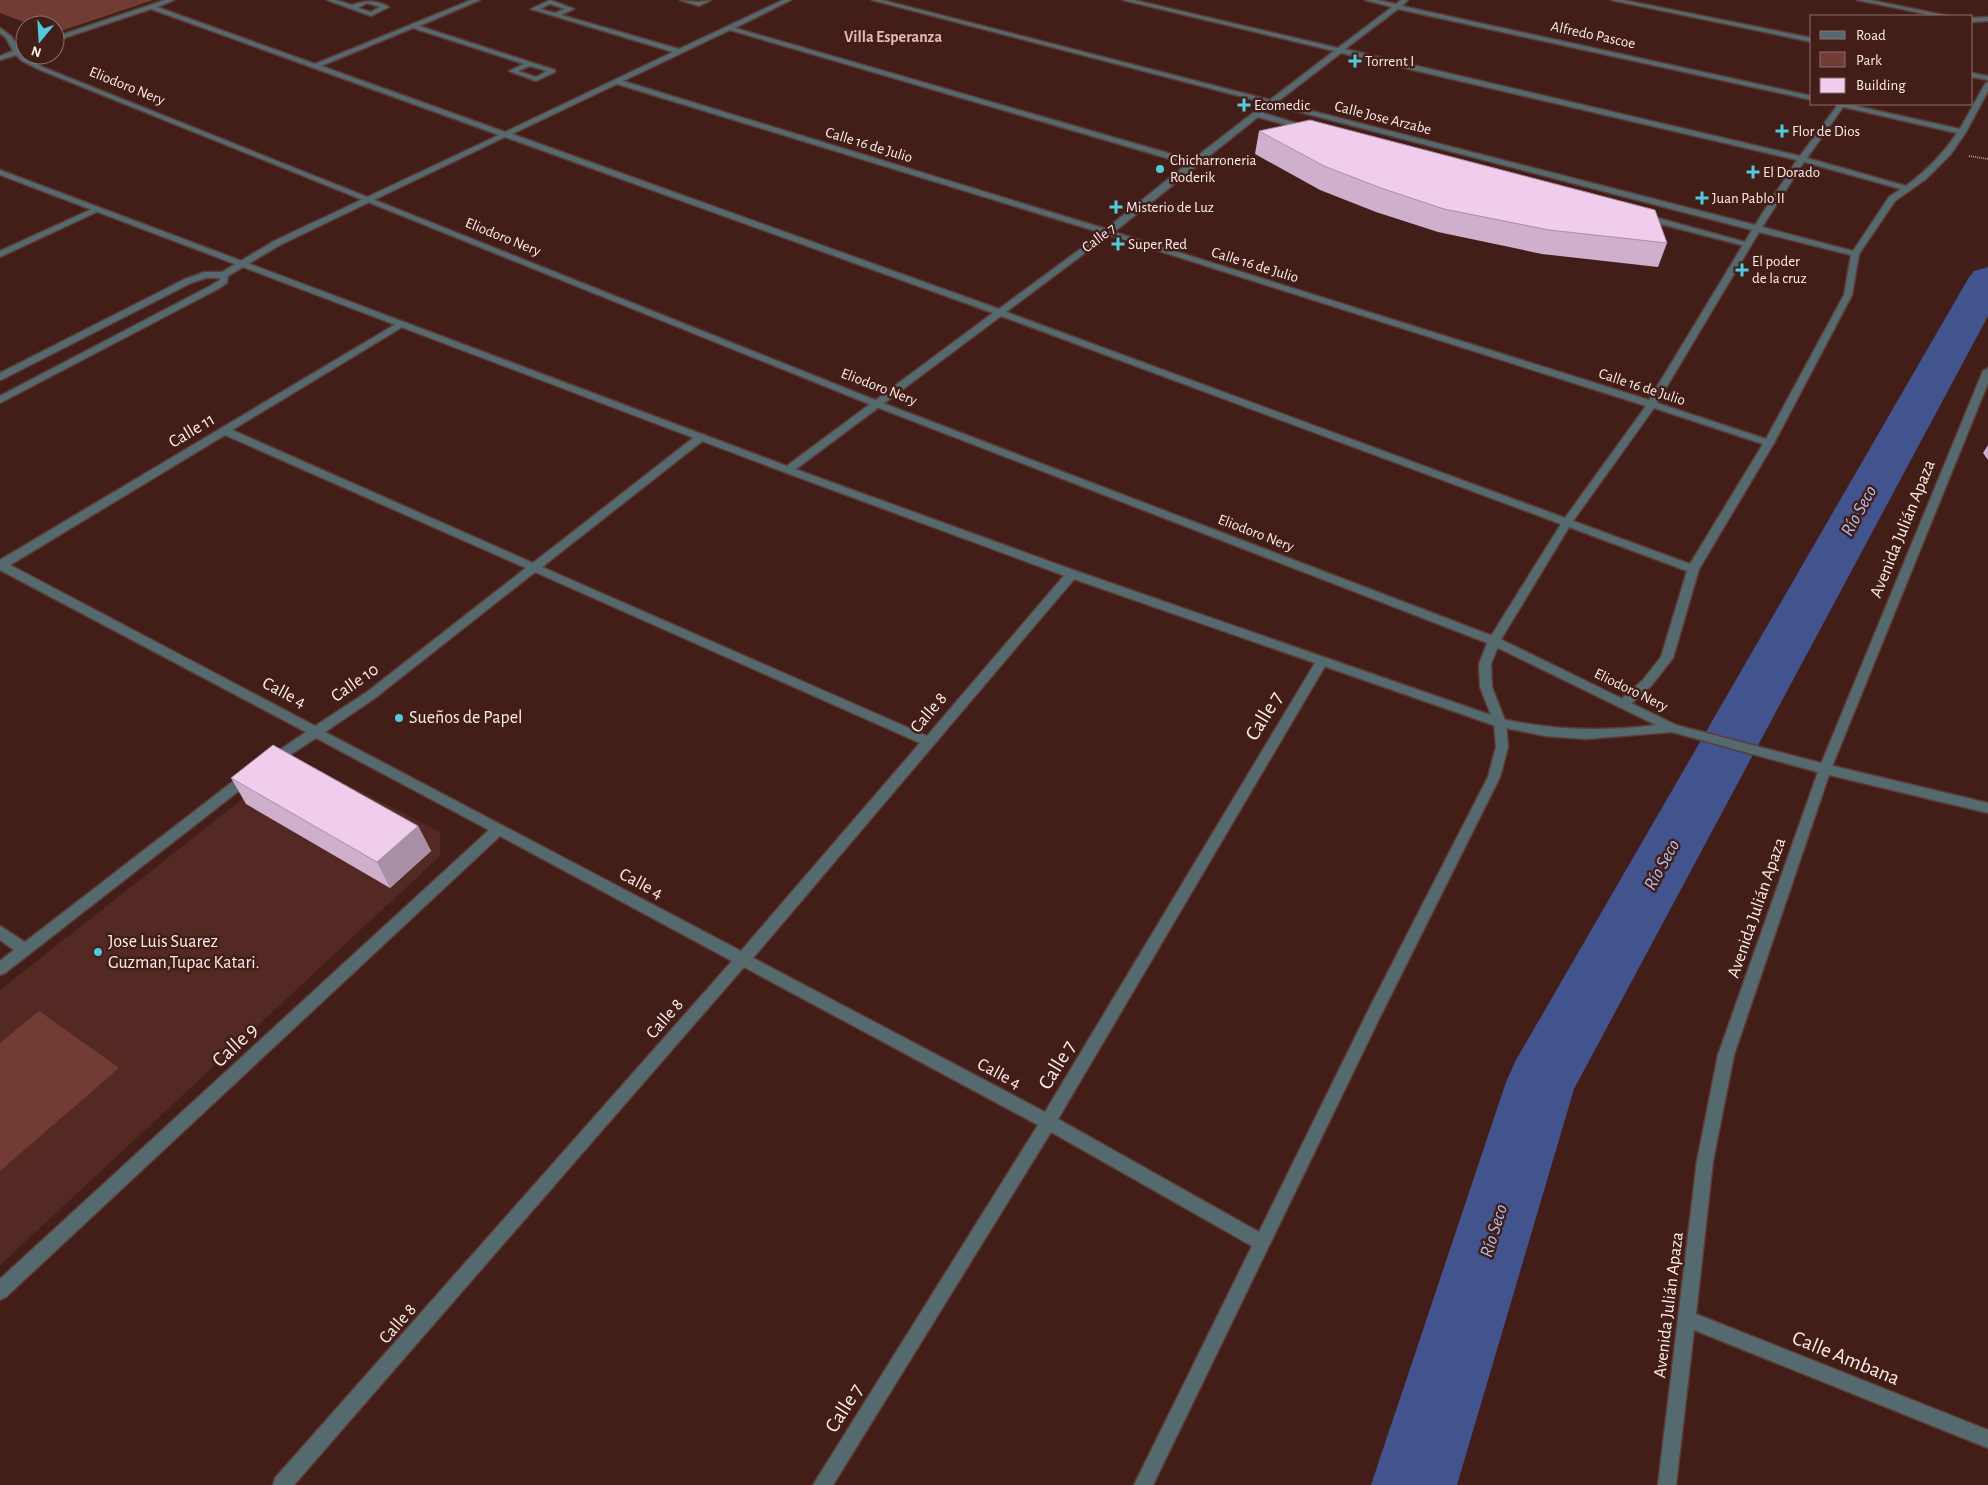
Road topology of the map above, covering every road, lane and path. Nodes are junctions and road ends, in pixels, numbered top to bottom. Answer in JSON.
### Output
{"nodes":[{"id":1,"x":171,"y":0,"type":"edge"},
{"id":2,"x":330,"y":0,"type":"edge"},
{"id":3,"x":477,"y":0,"type":"edge"},
{"id":4,"x":683,"y":0,"type":"edge"},
{"id":5,"x":708,"y":0,"type":"edge"},
{"id":6,"x":788,"y":0,"type":"edge"},
{"id":7,"x":875,"y":0,"type":"edge"},
{"id":8,"x":1126,"y":0,"type":"edge"},
{"id":9,"x":1368,"y":0,"type":"edge"},
{"id":10,"x":1405,"y":0,"type":"edge"},
{"id":11,"x":1614,"y":0,"type":"edge"},
{"id":12,"x":1860,"y":0,"type":"edge"},
{"id":13,"x":1397,"y":6,"type":"junction"},
{"id":14,"x":151,"y":7,"type":"junction"},
{"id":15,"x":352,"y":8,"type":"dead end"},
{"id":16,"x":1899,"y":8,"type":"junction"},
{"id":17,"x":555,"y":15,"type":"dead end"},
{"id":18,"x":1895,"y":15,"type":"edge"},
{"id":19,"x":1939,"y":15,"type":"edge"},
{"id":20,"x":1985,"y":20,"type":"edge"},
{"id":21,"x":1988,"y":24,"type":"edge"},
{"id":22,"x":413,"y":26,"type":"junction"},
{"id":23,"x":730,"y":28,"type":"junction"},
{"id":24,"x":0,"y":30,"type":"edge"},
{"id":25,"x":65,"y":36,"type":"edge"},
{"id":26,"x":1810,"y":40,"type":"edge"},
{"id":27,"x":15,"y":44,"type":"edge"},
{"id":28,"x":1339,"y":50,"type":"junction"},
{"id":29,"x":681,"y":52,"type":"junction"},
{"id":30,"x":15,"y":53,"type":"edge"},
{"id":31,"x":0,"y":58,"type":"edge"},
{"id":32,"x":529,"y":64,"type":"junction"},
{"id":33,"x":35,"y":65,"type":"edge"},
{"id":34,"x":315,"y":66,"type":"junction"},
{"id":35,"x":1973,"y":75,"type":"edge"},
{"id":36,"x":1988,"y":78,"type":"edge"},
{"id":37,"x":618,"y":82,"type":"junction"},
{"id":38,"x":1988,"y":84,"type":"edge"},
{"id":39,"x":1810,"y":98,"type":"edge"},
{"id":40,"x":1271,"y":104,"type":"junction"},
{"id":41,"x":1840,"y":105,"type":"edge"},
{"id":42,"x":1845,"y":105,"type":"edge"},
{"id":43,"x":1257,"y":114,"type":"junction"},
{"id":44,"x":1321,"y":131,"type":"edge"},
{"id":45,"x":1962,"y":132,"type":"junction"},
{"id":46,"x":504,"y":135,"type":"junction"},
{"id":47,"x":1802,"y":159,"type":"junction"},
{"id":48,"x":1193,"y":163,"type":"junction"},
{"id":49,"x":0,"y":172,"type":"edge"},
{"id":50,"x":1906,"y":188,"type":"junction"},
{"id":51,"x":367,"y":200,"type":"junction"},
{"id":52,"x":97,"y":210,"type":"junction"},
{"id":53,"x":1637,"y":215,"type":"edge"},
{"id":54,"x":1757,"y":228,"type":"junction"},
{"id":55,"x":1107,"y":232,"type":"junction"},
{"id":56,"x":1748,"y":244,"type":"junction"},
{"id":57,"x":0,"y":254,"type":"edge"},
{"id":58,"x":1855,"y":254,"type":"junction"},
{"id":59,"x":241,"y":264,"type":"junction"},
{"id":60,"x":224,"y":274,"type":"junction"},
{"id":61,"x":998,"y":312,"type":"junction"},
{"id":62,"x":401,"y":324,"type":"junction"},
{"id":63,"x":1988,"y":370,"type":"edge"},
{"id":64,"x":0,"y":377,"type":"edge"},
{"id":65,"x":0,"y":400,"type":"edge"},
{"id":66,"x":876,"y":404,"type":"junction"},
{"id":67,"x":1652,"y":404,"type":"junction"},
{"id":68,"x":225,"y":430,"type":"junction"},
{"id":69,"x":701,"y":436,"type":"junction"},
{"id":70,"x":1769,"y":443,"type":"junction"},
{"id":71,"x":788,"y":470,"type":"junction"},
{"id":72,"x":1567,"y":522,"type":"junction"},
{"id":73,"x":1,"y":565,"type":"edge"},
{"id":74,"x":534,"y":567,"type":"junction"},
{"id":75,"x":1693,"y":570,"type":"junction"},
{"id":76,"x":1072,"y":574,"type":"junction"},
{"id":77,"x":1494,"y":642,"type":"junction"},
{"id":78,"x":1322,"y":661,"type":"junction"},
{"id":79,"x":1622,"y":704,"type":"junction"},
{"id":80,"x":1500,"y":723,"type":"junction"},
{"id":81,"x":1672,"y":728,"type":"junction"},
{"id":82,"x":315,"y":731,"type":"junction"},
{"id":83,"x":929,"y":742,"type":"junction"},
{"id":84,"x":1825,"y":769,"type":"junction"},
{"id":85,"x":1988,"y":808,"type":"edge"},
{"id":86,"x":498,"y":830,"type":"junction"},
{"id":87,"x":0,"y":932,"type":"edge"},
{"id":88,"x":24,"y":949,"type":"junction"},
{"id":89,"x":743,"y":959,"type":"junction"},
{"id":90,"x":0,"y":969,"type":"edge"},
{"id":91,"x":1048,"y":1122,"type":"junction"},
{"id":92,"x":1262,"y":1243,"type":"junction"},
{"id":93,"x":0,"y":1291,"type":"edge"},
{"id":94,"x":1687,"y":1319,"type":"junction"},
{"id":95,"x":1988,"y":1439,"type":"edge"},
{"id":96,"x":282,"y":1485,"type":"edge"},
{"id":97,"x":822,"y":1485,"type":"edge"},
{"id":98,"x":1143,"y":1485,"type":"edge"},
{"id":99,"x":1667,"y":1485,"type":"edge"}],
"edges":[{"from":1,"to":14,"type":"street"},
{"from":2,"to":15,"type":"street"},
{"from":3,"to":22,"type":"street"},
{"from":4,"to":5,"type":"street"},
{"from":6,"to":23,"type":"street"},
{"from":7,"to":40,"type":"street","name":"Calle Jose Arzabe"},
{"from":8,"to":28,"type":"street"},
{"from":9,"to":13,"type":"street","name":"Alfredo Pascoe"},
{"from":10,"to":13,"type":"street","name":"Calle 7"},
{"from":11,"to":26,"type":"street"},
{"from":12,"to":16,"type":"street"},
{"from":13,"to":28,"type":"street","name":"Calle 7"},
{"from":13,"to":39,"type":"street","name":"Alfredo Pascoe"},
{"from":14,"to":25,"type":"street"},
{"from":14,"to":34,"type":"street"},
{"from":16,"to":18,"type":"street"},
{"from":16,"to":19,"type":"street"},
{"from":17,"to":29,"type":"street"},
{"from":20,"to":21,"type":"street"},
{"from":22,"to":32,"type":"street"},
{"from":22,"to":34,"type":"street"},
{"from":23,"to":29,"type":"street"},
{"from":23,"to":48,"type":"street"},
{"from":24,"to":27,"type":"street","name":"Eliodoro Nery"},
{"from":28,"to":40,"type":"street","name":"Calle 7"},
{"from":28,"to":47,"type":"street"},
{"from":29,"to":37,"type":"street"},
{"from":30,"to":31,"type":"street"},
{"from":32,"to":32,"type":"street"},
{"from":33,"to":51,"type":"street","name":"Eliodoro Nery"},
{"from":34,"to":46,"type":"street"},
{"from":35,"to":36,"type":"street"},
{"from":37,"to":46,"type":"street"},
{"from":37,"to":55,"type":"street","name":"Calle 16 de Julio"},
{"from":38,"to":45,"type":"street"},
{"from":40,"to":43,"type":"street","name":"Calle 7"},
{"from":40,"to":54,"type":"street","name":"Calle Jose Arzabe"},
{"from":41,"to":47,"type":"street"},
{"from":42,"to":45,"type":"street"},
{"from":43,"to":44,"type":"street"},
{"from":43,"to":48,"type":"street","name":"Calle 7"},
{"from":45,"to":50,"type":"street"},
{"from":46,"to":51,"type":"street"},
{"from":46,"to":61,"type":"street"},
{"from":47,"to":50,"type":"street"},
{"from":47,"to":54,"type":"street"},
{"from":48,"to":55,"type":"street","name":"Calle 7"},
{"from":49,"to":52,"type":"street","name":"Eliodoro Nery"},
{"from":50,"to":58,"type":"street"},
{"from":51,"to":59,"type":"street"},
{"from":51,"to":66,"type":"street","name":"Eliodoro Nery"},
{"from":52,"to":57,"type":"street"},
{"from":52,"to":59,"type":"street","name":"Eliodoro Nery"},
{"from":53,"to":56,"type":"street"},
{"from":54,"to":56,"type":"street"},
{"from":54,"to":58,"type":"street","name":"Calle Jose Arzabe"},
{"from":55,"to":61,"type":"street","name":"Calle 7"},
{"from":55,"to":67,"type":"street","name":"Calle 16 de Julio"},
{"from":56,"to":67,"type":"street"},
{"from":58,"to":70,"type":"street"},
{"from":59,"to":60,"type":"street"},
{"from":59,"to":62,"type":"street","name":"Eliodoro Nery"},
{"from":60,"to":64,"type":"street"},
{"from":60,"to":65,"type":"street"},
{"from":61,"to":66,"type":"street","name":"Calle 7"},
{"from":61,"to":72,"type":"street"},
{"from":62,"to":68,"type":"street","name":"Calle 11"},
{"from":62,"to":69,"type":"street","name":"Eliodoro Nery"},
{"from":63,"to":84,"type":"street","name":"Avenida Julián Apaza"},
{"from":66,"to":71,"type":"street","name":"Calle 7"},
{"from":66,"to":77,"type":"street","name":"Eliodoro Nery"},
{"from":67,"to":70,"type":"street","name":"Calle 16 de Julio"},
{"from":67,"to":72,"type":"street"},
{"from":68,"to":73,"type":"street","name":"Calle 11"},
{"from":68,"to":74,"type":"street"},
{"from":69,"to":71,"type":"street","name":"Eliodoro Nery"},
{"from":69,"to":74,"type":"street","name":"Calle 10"},
{"from":70,"to":75,"type":"street"},
{"from":71,"to":76,"type":"street","name":"Eliodoro Nery"},
{"from":72,"to":75,"type":"street"},
{"from":72,"to":77,"type":"street"},
{"from":73,"to":82,"type":"street","name":"Calle 4"},
{"from":74,"to":82,"type":"street","name":"Calle 10"},
{"from":74,"to":83,"type":"street"},
{"from":75,"to":79,"type":"street"},
{"from":76,"to":78,"type":"street","name":"Eliodoro Nery"},
{"from":76,"to":83,"type":"street","name":"Calle 8"},
{"from":77,"to":79,"type":"street","name":"Eliodoro Nery"},
{"from":77,"to":80,"type":"street"},
{"from":78,"to":80,"type":"street","name":"Eliodoro Nery"},
{"from":78,"to":91,"type":"street","name":"Calle 7"},
{"from":79,"to":81,"type":"street","name":"Eliodoro Nery"},
{"from":80,"to":81,"type":"street","name":"Eliodoro Nery"},
{"from":80,"to":92,"type":"street"},
{"from":81,"to":84,"type":"street"},
{"from":82,"to":86,"type":"street","name":"Calle 4"},
{"from":82,"to":88,"type":"street","name":"Calle 10"},
{"from":83,"to":89,"type":"street","name":"Calle 8"},
{"from":84,"to":85,"type":"street"},
{"from":84,"to":94,"type":"street","name":"Avenida Julián Apaza"},
{"from":86,"to":89,"type":"street","name":"Calle 4"},
{"from":86,"to":93,"type":"street","name":"Calle 9"},
{"from":87,"to":88,"type":"street"},
{"from":88,"to":90,"type":"street","name":"Calle 10"},
{"from":89,"to":91,"type":"street","name":"Calle 4"},
{"from":89,"to":96,"type":"street","name":"Calle 8"},
{"from":91,"to":92,"type":"street","name":"Calle 4"},
{"from":91,"to":97,"type":"street","name":"Calle 7"},
{"from":92,"to":98,"type":"street"},
{"from":94,"to":95,"type":"street","name":"Calle Ambana"},
{"from":94,"to":99,"type":"street","name":"Avenida Julián Apaza"}]}
